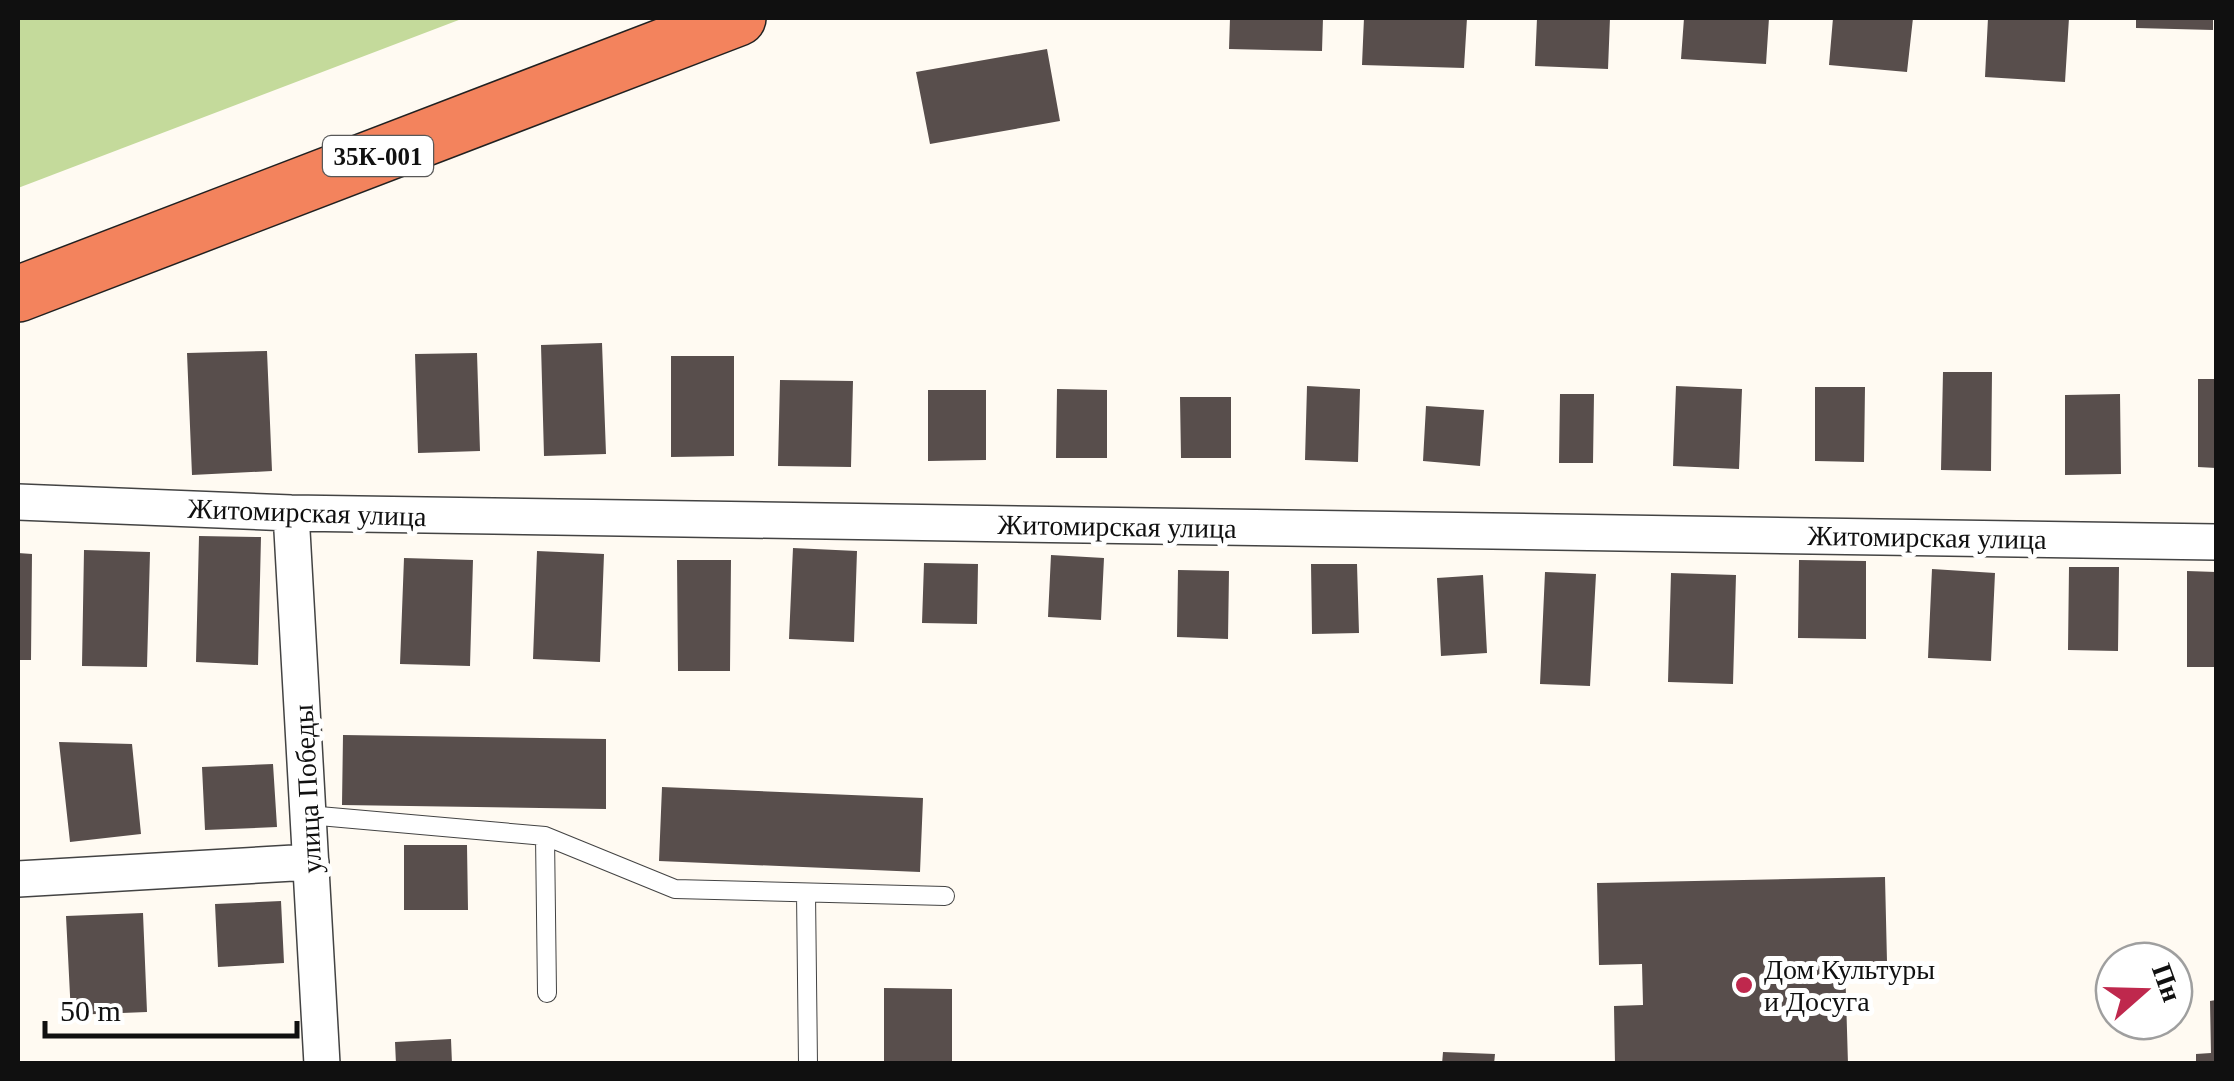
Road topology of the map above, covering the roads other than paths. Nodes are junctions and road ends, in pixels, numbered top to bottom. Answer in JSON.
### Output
{"nodes":[{"id":1,"x":738,"y":18,"type":"edge"},
{"id":2,"x":18,"y":294,"type":"edge"},
{"id":3,"x":18,"y":502,"type":"edge"},
{"id":4,"x":291,"y":514,"type":"junction"},
{"id":5,"x":2216,"y":542,"type":"edge"},
{"id":6,"x":308,"y":815,"type":"junction"},
{"id":7,"x":544,"y":836,"type":"junction"},
{"id":8,"x":311,"y":862,"type":"junction"},
{"id":9,"x":18,"y":880,"type":"edge"},
{"id":10,"x":806,"y":892,"type":"junction"},
{"id":11,"x":945,"y":896,"type":"dead end"},
{"id":12,"x":547,"y":994,"type":"dead end"},
{"id":13,"x":322,"y":1064,"type":"edge"},
{"id":14,"x":808,"y":1064,"type":"edge"}],
"edges":[{"from":1,"to":2,"type":"highway","number":"35К-001"},
{"from":3,"to":4,"type":"street","name":"Житомирская улица"},
{"from":4,"to":5,"type":"street","name":"Житомирская улица"},
{"from":4,"to":6,"type":"street","name":"улица Победы"},
{"from":6,"to":7,"type":"lane"},
{"from":6,"to":8,"type":"street","name":"улица Победы"},
{"from":7,"to":10,"type":"lane"},
{"from":7,"to":12,"type":"lane"},
{"from":8,"to":9,"type":"street"},
{"from":8,"to":13,"type":"street","name":"улица Победы"},
{"from":10,"to":11,"type":"lane"},
{"from":10,"to":14,"type":"lane"}]}
